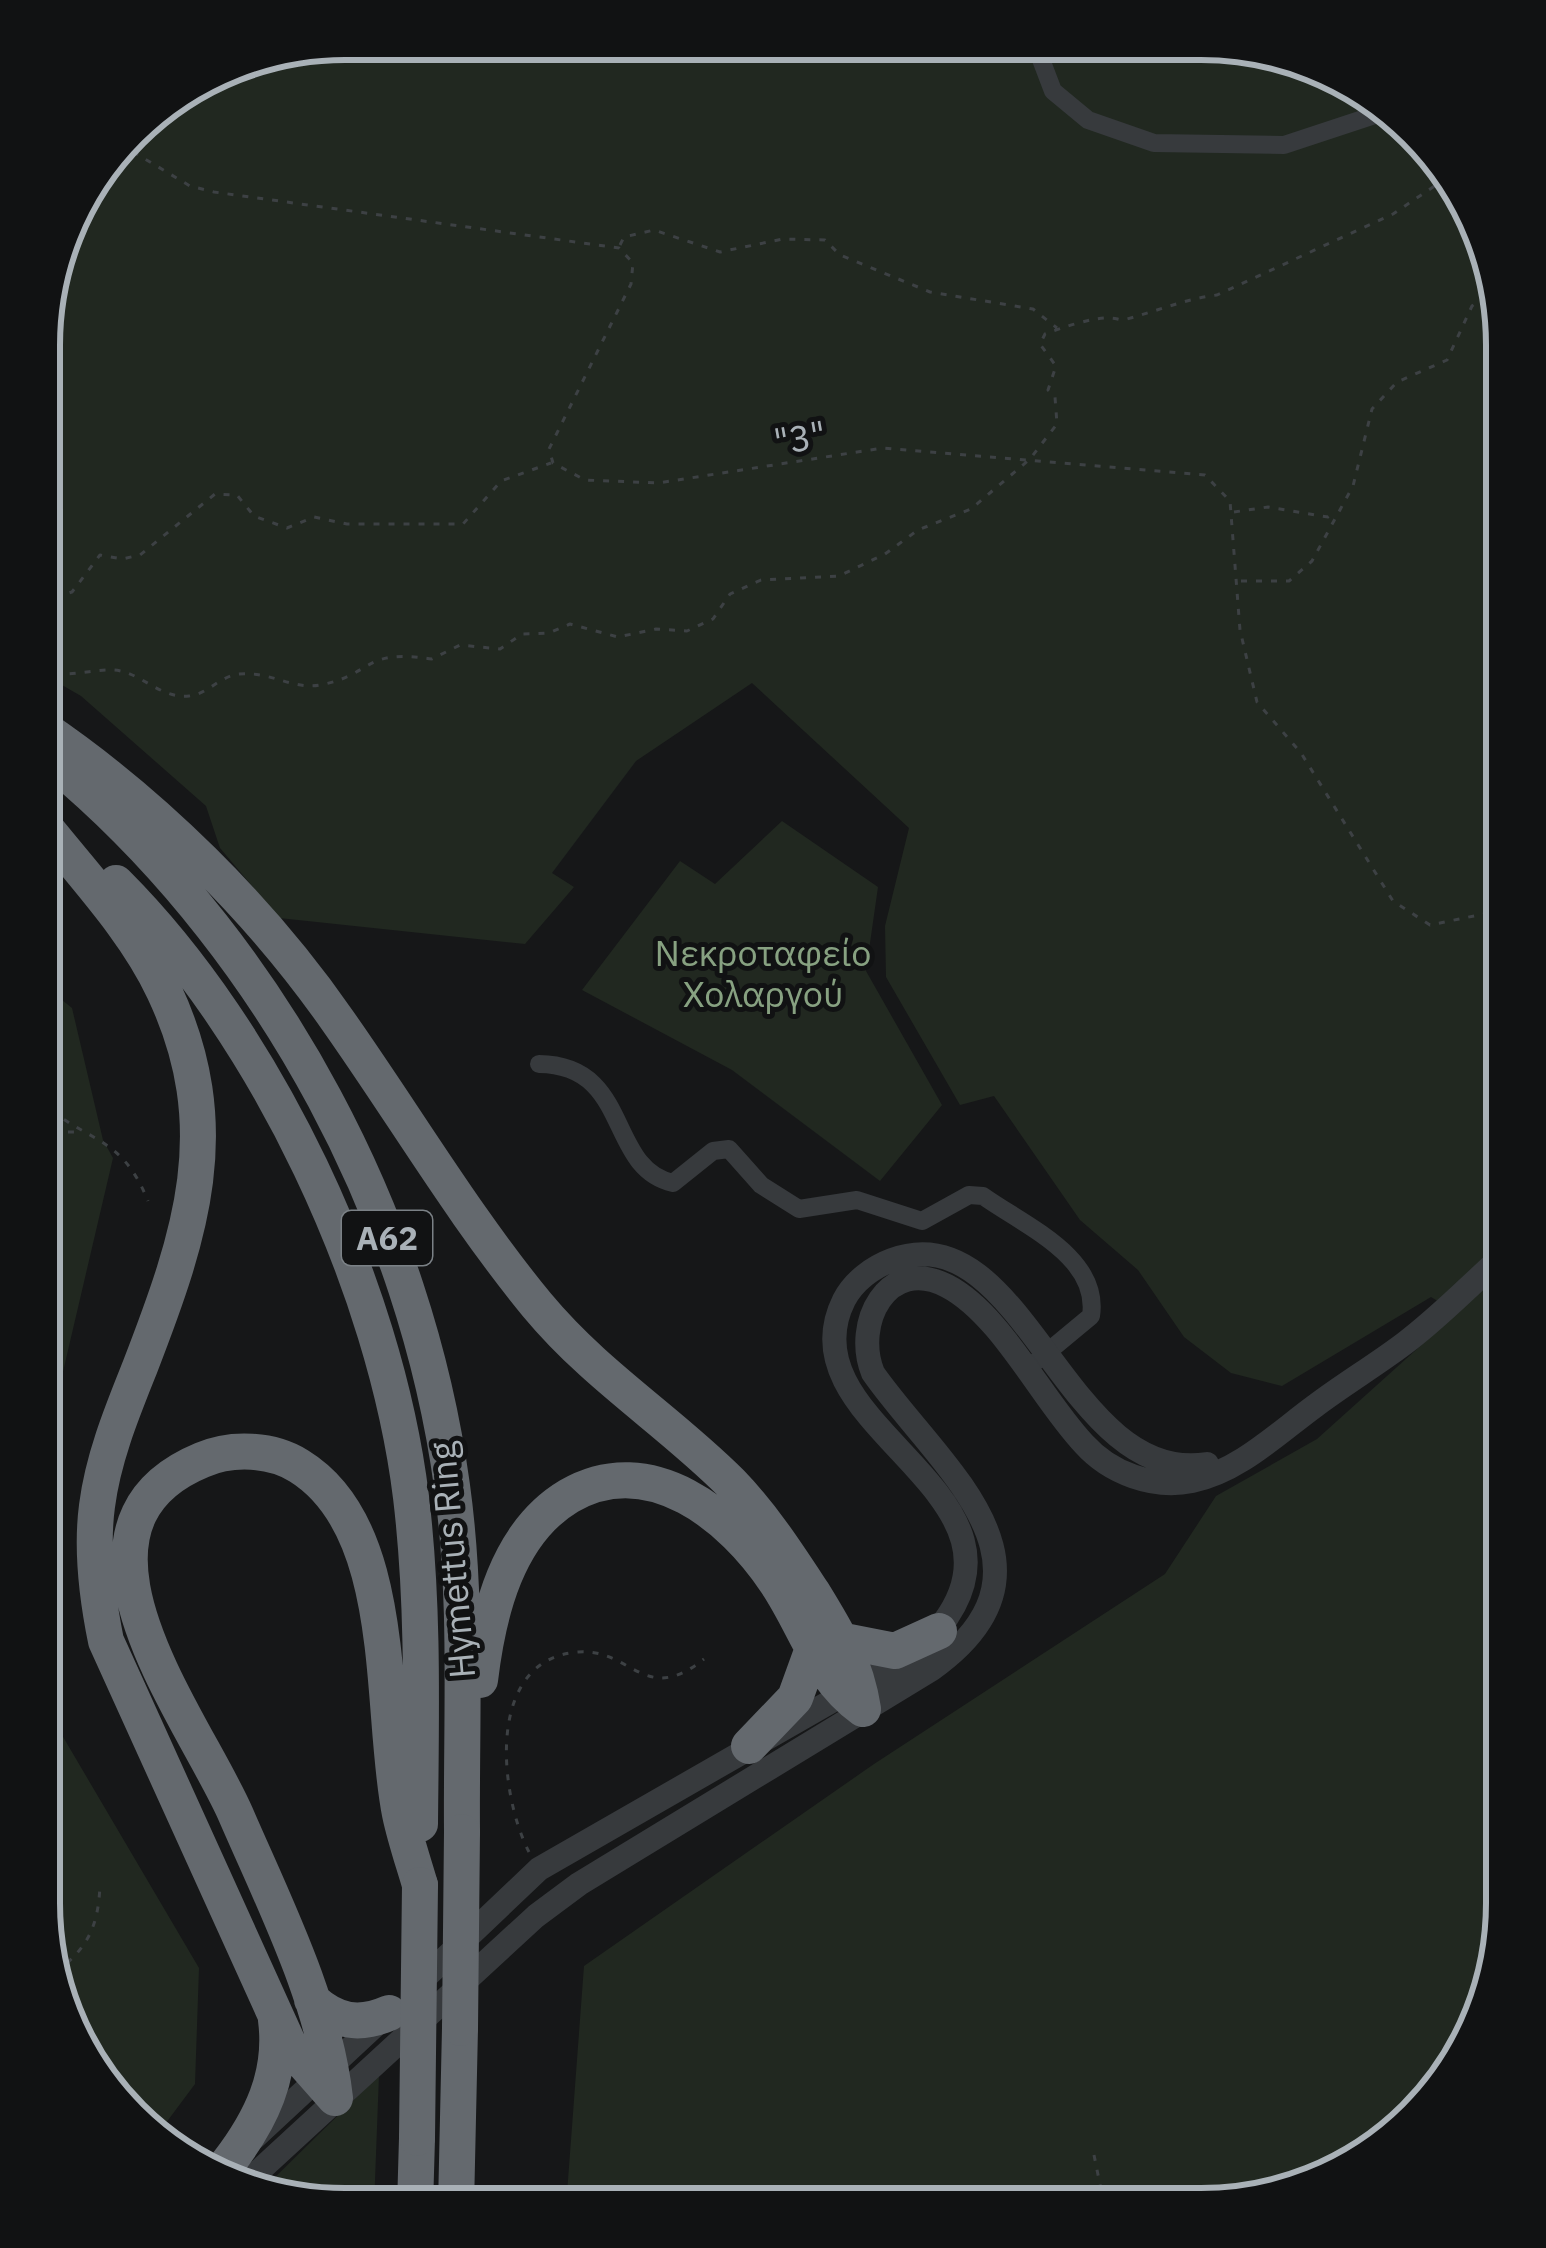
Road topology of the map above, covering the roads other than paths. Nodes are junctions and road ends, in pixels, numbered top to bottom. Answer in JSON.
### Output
{"nodes":[{"id":1,"x":1041,"y":60,"type":"edge"},
{"id":2,"x":1370,"y":117,"type":"edge"},
{"id":3,"x":60,"y":741,"type":"edge"},
{"id":4,"x":60,"y":769,"type":"edge"},
{"id":5,"x":60,"y":828,"type":"edge"},
{"id":6,"x":60,"y":846,"type":"edge"},
{"id":7,"x":539,"y":1064,"type":"dead end"},
{"id":8,"x":1485,"y":1271,"type":"edge"},
{"id":9,"x":1047,"y":1354,"type":"junction"},
{"id":10,"x":1024,"y":1369,"type":"junction"},
{"id":11,"x":1319,"y":1402,"type":"junction"},
{"id":12,"x":939,"y":1631,"type":"junction"},
{"id":13,"x":828,"y":1646,"type":"junction"},
{"id":14,"x":855,"y":1697,"type":"junction"},
{"id":15,"x":749,"y":1746,"type":"junction"},
{"id":16,"x":462,"y":1832,"type":"junction"},
{"id":17,"x":420,"y":1885,"type":"junction"},
{"id":18,"x":312,"y":2000,"type":"junction"},
{"id":19,"x":389,"y":2013,"type":"junction"},
{"id":20,"x":275,"y":2016,"type":"junction"},
{"id":21,"x":328,"y":2081,"type":"junction"},
{"id":22,"x":234,"y":2165,"type":"edge"},
{"id":23,"x":237,"y":2166,"type":"edge"},
{"id":24,"x":416,"y":2188,"type":"edge"},
{"id":25,"x":456,"y":2188,"type":"edge"}],
"edges":[{"from":1,"to":2,"type":"street"},
{"from":3,"to":13,"type":"highway"},
{"from":4,"to":16,"type":"highway","name":"Hymettus Ring","number":"Α62"},
{"from":5,"to":17,"type":"highway","name":"Hymettus Ring","number":"Α62"},
{"from":6,"to":20,"type":"highway"},
{"from":7,"to":9,"type":"street"},
{"from":8,"to":11,"type":"street"},
{"from":9,"to":10,"type":"street"},
{"from":9,"to":11,"type":"street"},
{"from":9,"to":12,"type":"street"},
{"from":10,"to":11,"type":"street"},
{"from":10,"to":14,"type":"street"},
{"from":12,"to":13,"type":"highway"},
{"from":12,"to":14,"type":"street"},
{"from":13,"to":14,"type":"highway"},
{"from":13,"to":15,"type":"highway"},
{"from":13,"to":16,"type":"highway"},
{"from":14,"to":15,"type":"street"},
{"from":14,"to":21,"type":"street"},
{"from":15,"to":19,"type":"street"},
{"from":16,"to":25,"type":"highway","name":"Hymettus Ring","number":"Α62","bridge":true},
{"from":17,"to":18,"type":"highway"},
{"from":17,"to":24,"type":"highway","name":"Hymettus Ring","number":"Α62","bridge":true},
{"from":18,"to":19,"type":"highway"},
{"from":18,"to":21,"type":"highway"},
{"from":19,"to":21,"type":"street"},
{"from":20,"to":21,"type":"highway"},
{"from":20,"to":22,"type":"highway"},
{"from":21,"to":23,"type":"street"}]}
